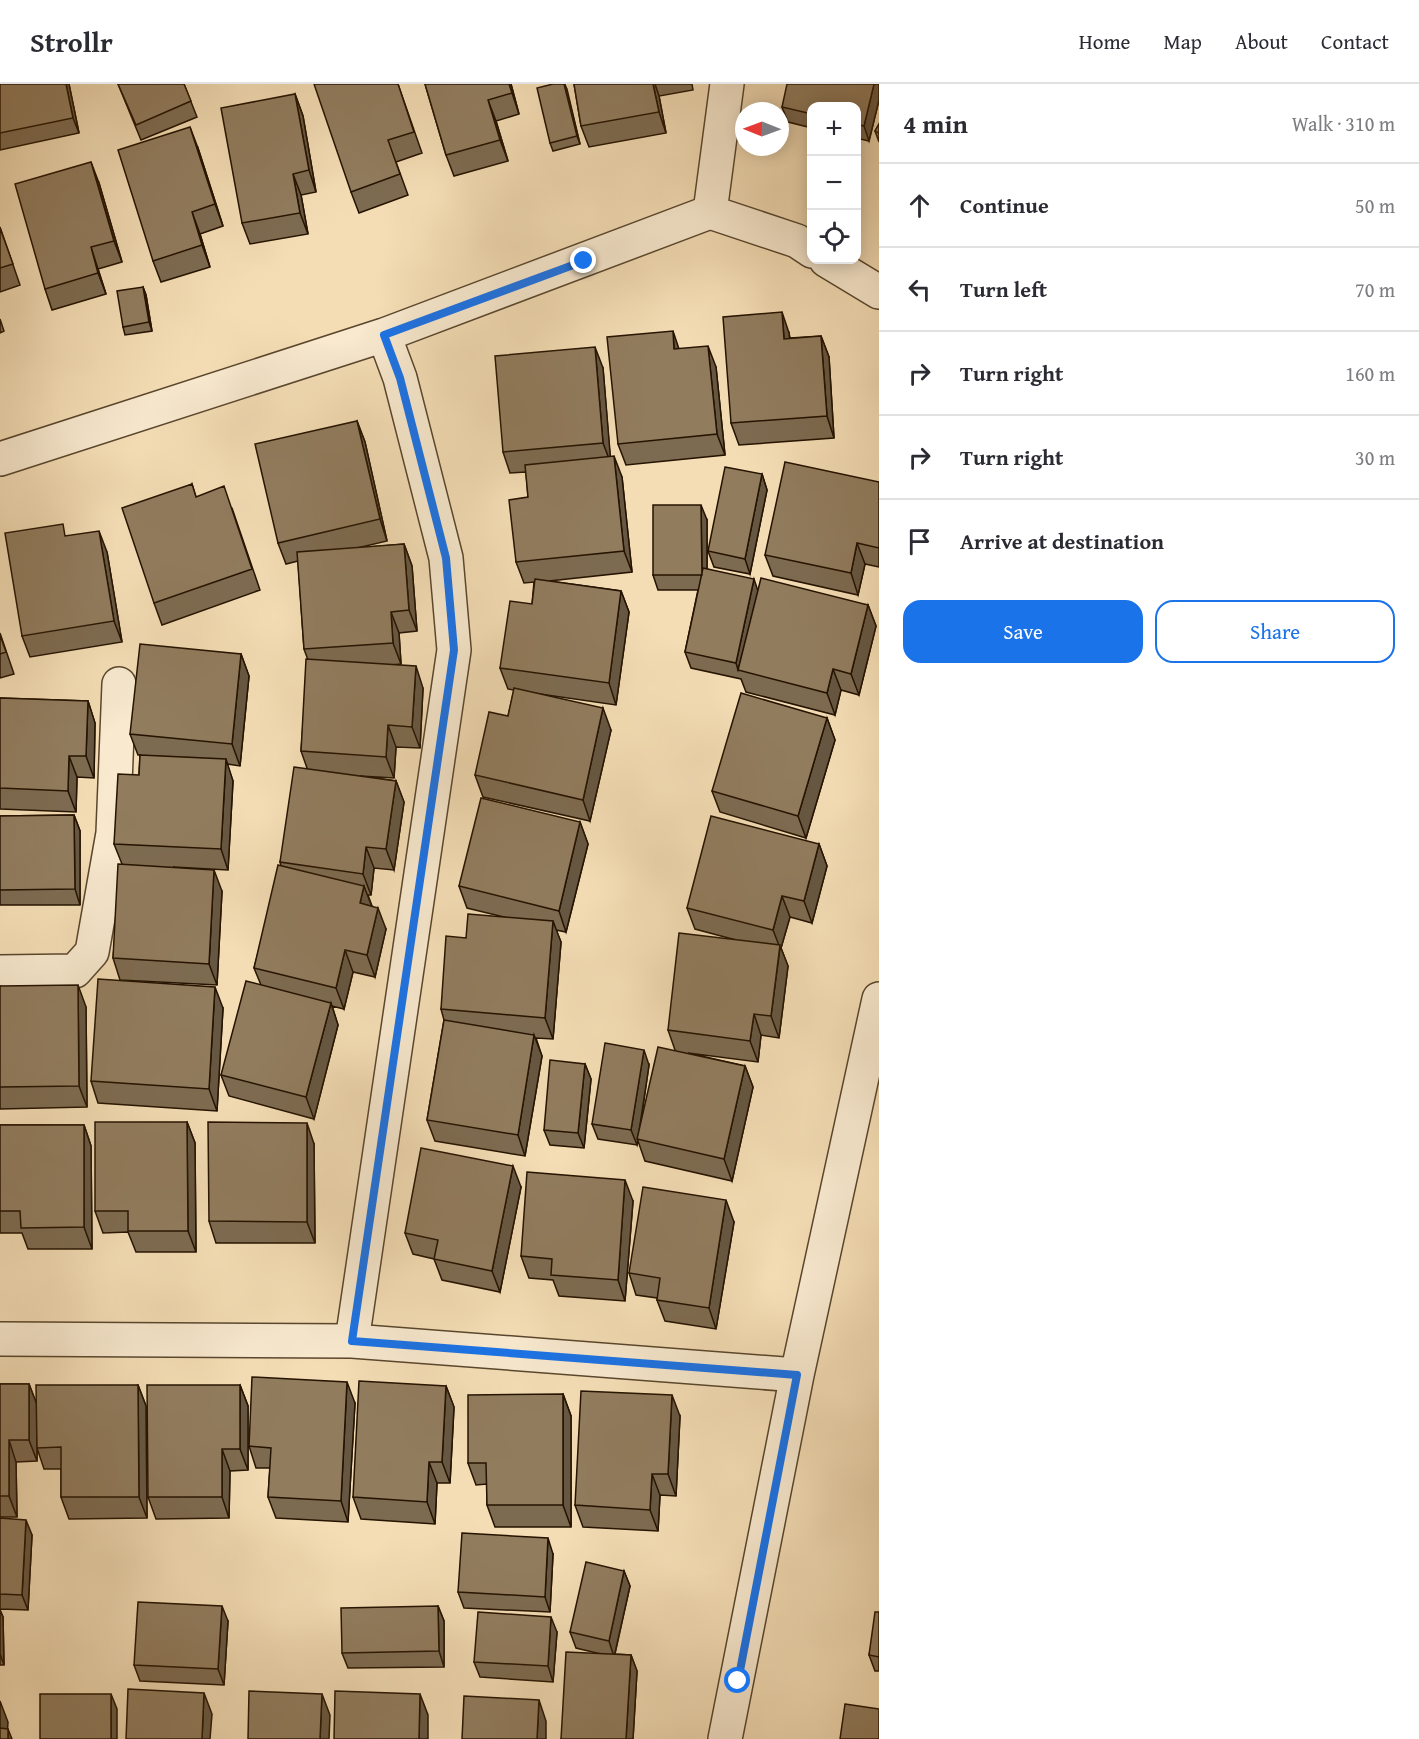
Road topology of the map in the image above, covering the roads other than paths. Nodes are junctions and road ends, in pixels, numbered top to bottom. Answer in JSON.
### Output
{"nodes":[{"id":1,"x":727,"y":84,"type":"edge"},
{"id":2,"x":710,"y":212,"type":"junction"},
{"id":3,"x":807,"y":247,"type":"edge"},
{"id":4,"x":833,"y":264,"type":"edge"},
{"id":5,"x":879,"y":292,"type":"edge"},
{"id":6,"x":384,"y":335,"type":"junction"},
{"id":7,"x":0,"y":459,"type":"edge"},
{"id":8,"x":119,"y":684,"type":"dead end"},
{"id":9,"x":0,"y":972,"type":"edge"},
{"id":10,"x":879,"y":999,"type":"edge"},
{"id":11,"x":0,"y":1339,"type":"edge"},
{"id":12,"x":352,"y":1341,"type":"junction"},
{"id":13,"x":797,"y":1375,"type":"junction"},
{"id":14,"x":725,"y":1739,"type":"edge"}],
"edges":[{"from":1,"to":2,"type":"street"},
{"from":2,"to":3,"type":"street"},
{"from":2,"to":6,"type":"street"},
{"from":4,"to":5,"type":"street"},
{"from":6,"to":7,"type":"street"},
{"from":6,"to":12,"type":"street"},
{"from":8,"to":9,"type":"street"},
{"from":10,"to":13,"type":"street"},
{"from":11,"to":12,"type":"street"},
{"from":12,"to":13,"type":"street"},
{"from":13,"to":14,"type":"street"}]}
